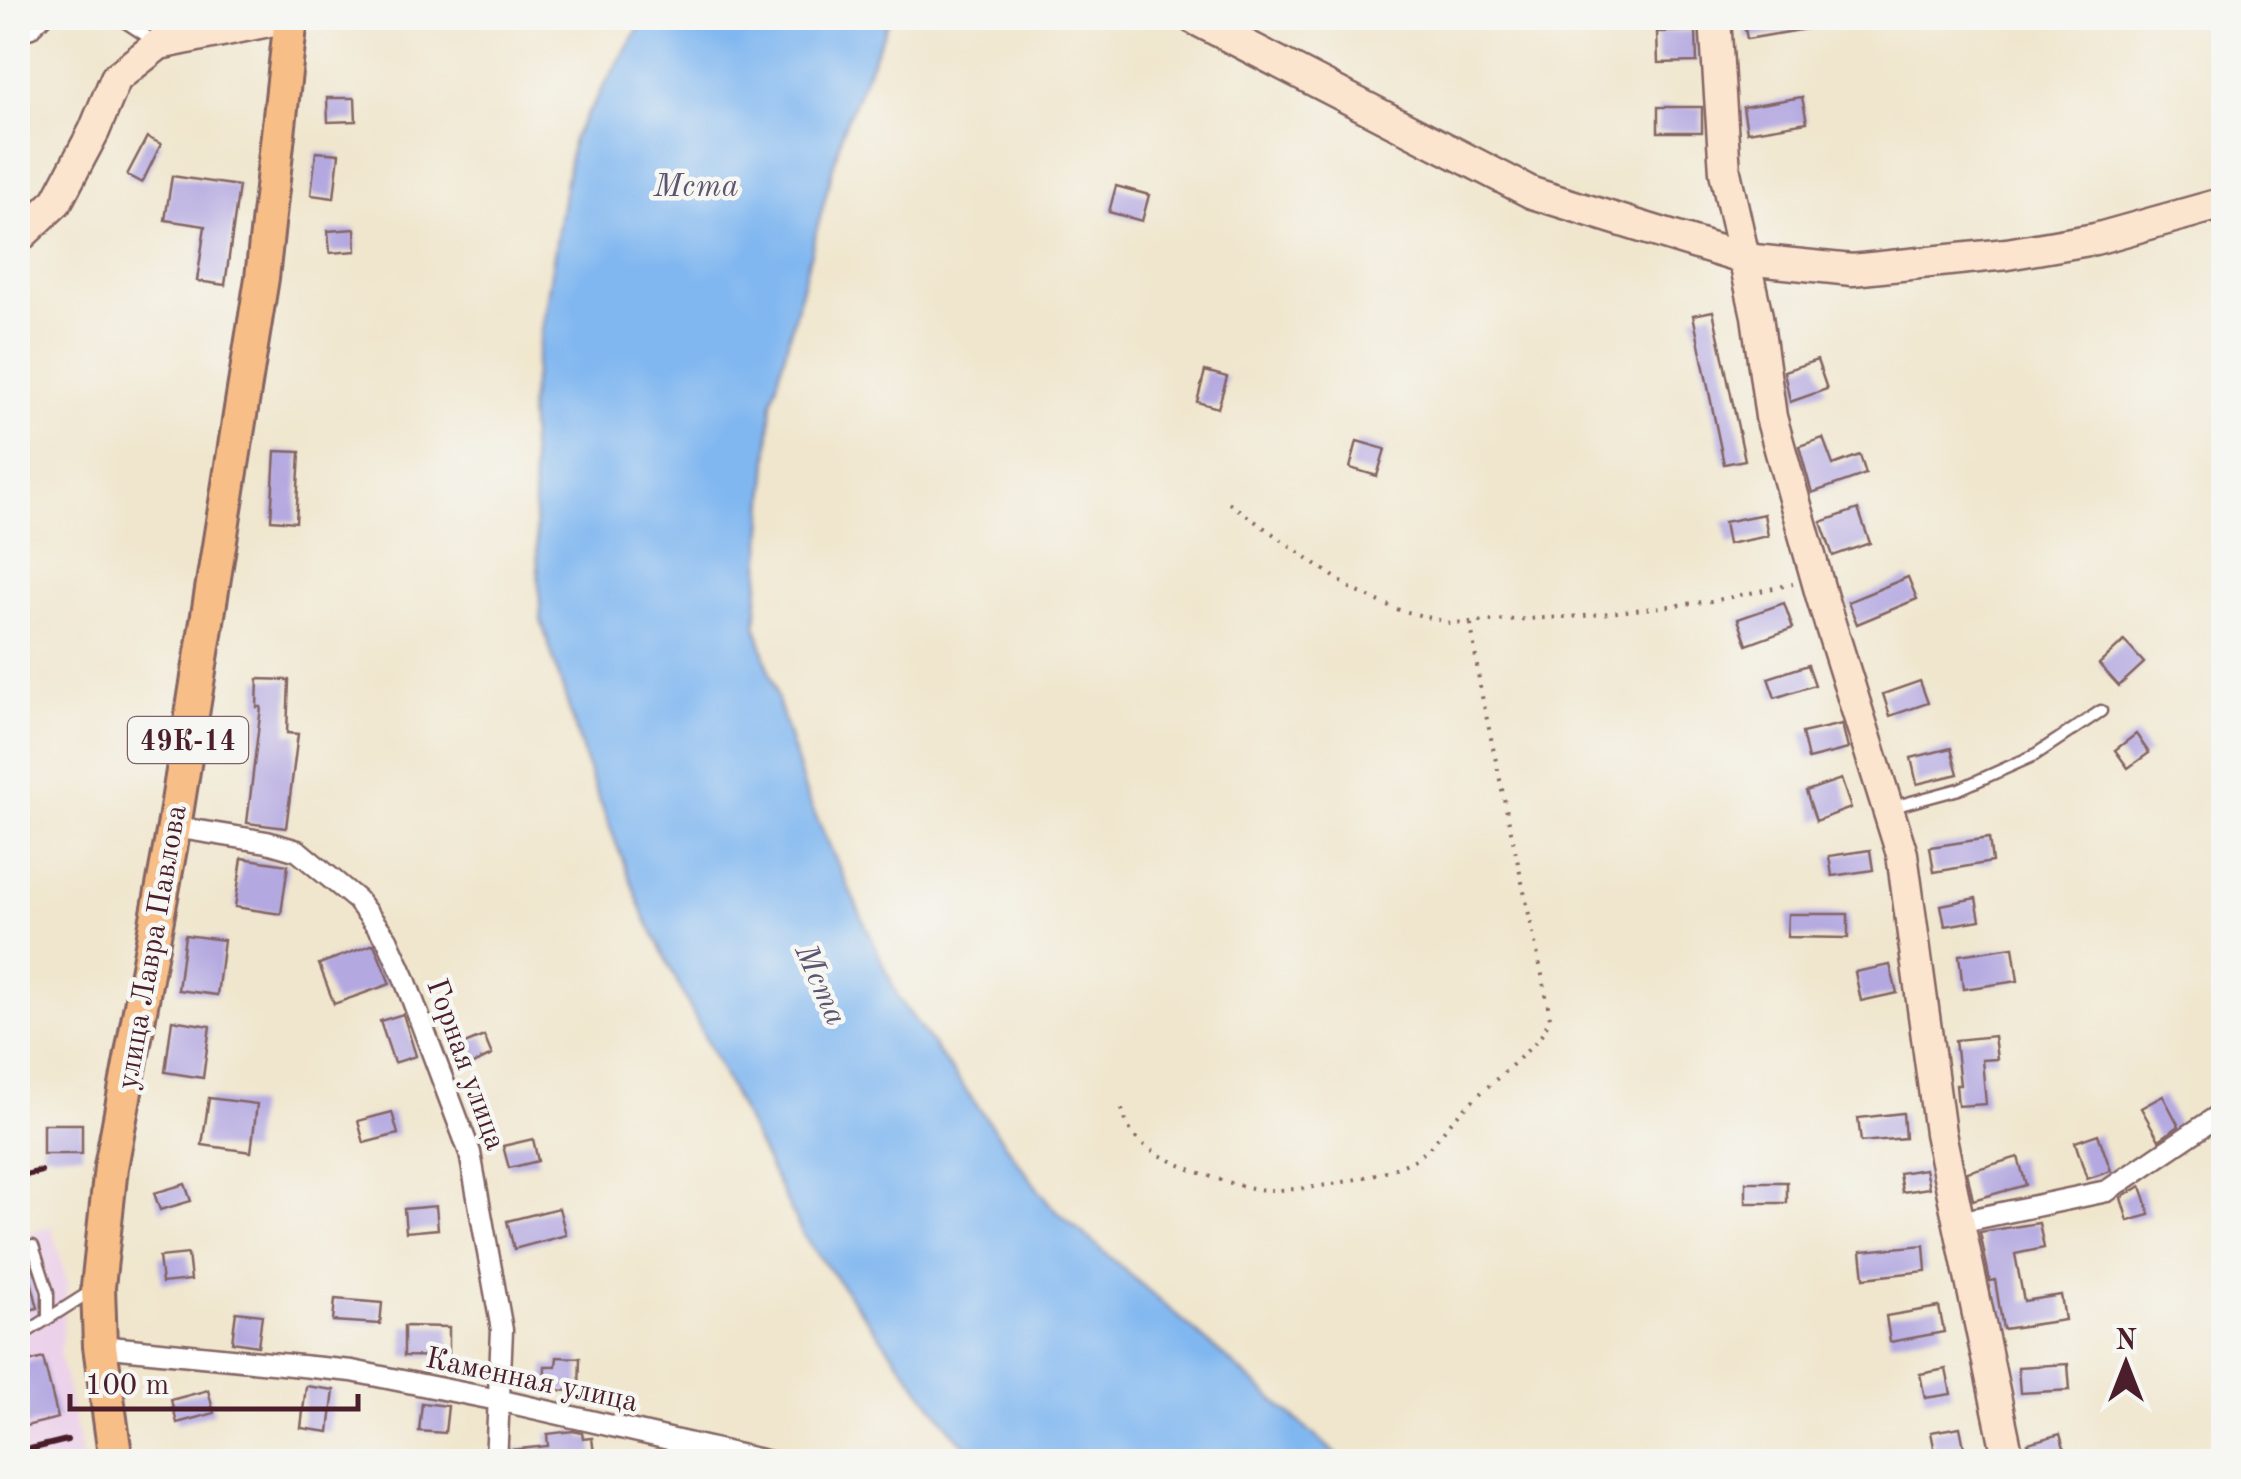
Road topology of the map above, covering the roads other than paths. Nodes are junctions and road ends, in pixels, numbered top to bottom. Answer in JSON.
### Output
{"nodes":[{"id":1,"x":46,"y":18,"type":"edge"},
{"id":2,"x":119,"y":18,"type":"edge"},
{"id":3,"x":283,"y":18,"type":"edge"},
{"id":4,"x":291,"y":18,"type":"edge"},
{"id":5,"x":1193,"y":18,"type":"edge"},
{"id":6,"x":1715,"y":18,"type":"edge"},
{"id":7,"x":225,"y":24,"type":"edge"},
{"id":8,"x":18,"y":36,"type":"edge"},
{"id":9,"x":159,"y":44,"type":"junction"},
{"id":10,"x":2224,"y":203,"type":"edge"},
{"id":11,"x":18,"y":238,"type":"edge"},
{"id":12,"x":1744,"y":259,"type":"junction"},
{"id":13,"x":2100,"y":711,"type":"dead end"},
{"id":14,"x":1888,"y":808,"type":"junction"},
{"id":15,"x":174,"y":827,"type":"junction"},
{"id":16,"x":2224,"y":1112,"type":"edge"},
{"id":17,"x":1959,"y":1222,"type":"junction"},
{"id":18,"x":18,"y":1250,"type":"edge"},
{"id":19,"x":98,"y":1287,"type":"junction"},
{"id":20,"x":48,"y":1318,"type":"junction"},
{"id":21,"x":18,"y":1332,"type":"edge"},
{"id":22,"x":100,"y":1346,"type":"junction"},
{"id":23,"x":498,"y":1400,"type":"junction"},
{"id":24,"x":116,"y":1462,"type":"edge"},
{"id":25,"x":496,"y":1462,"type":"edge"},
{"id":26,"x":770,"y":1462,"type":"edge"},
{"id":27,"x":2009,"y":1462,"type":"edge"}],
"edges":[{"from":1,"to":8,"type":"lane"},
{"from":2,"to":9,"type":"lane"},
{"from":3,"to":7,"type":"street"},
{"from":4,"to":15,"type":"main road","name":"улица Лавра Павлова","number":"49К-14"},
{"from":5,"to":12,"type":"street"},
{"from":6,"to":12,"type":"street"},
{"from":7,"to":9,"type":"street"},
{"from":9,"to":11,"type":"street"},
{"from":10,"to":12,"type":"street"},
{"from":12,"to":14,"type":"street"},
{"from":13,"to":14,"type":"lane"},
{"from":14,"to":17,"type":"street"},
{"from":15,"to":19,"type":"main road","name":"улица Лавра Павлова","number":"49К-14"},
{"from":15,"to":23,"type":"street","name":"Горная улица"},
{"from":16,"to":17,"type":"street"},
{"from":17,"to":27,"type":"street"},
{"from":18,"to":20,"type":"lane"},
{"from":19,"to":20,"type":"lane"},
{"from":19,"to":22,"type":"main road","name":"улица Лавра Павлова","number":"49К-14"},
{"from":20,"to":21,"type":"lane"},
{"from":22,"to":23,"type":"street","name":"Каменная улица"},
{"from":22,"to":24,"type":"main road","name":"улица Лавра Павлова","number":"49К-14"},
{"from":23,"to":25,"type":"street","name":"Горная улица"},
{"from":23,"to":26,"type":"street","name":"Каменная улица"}]}
